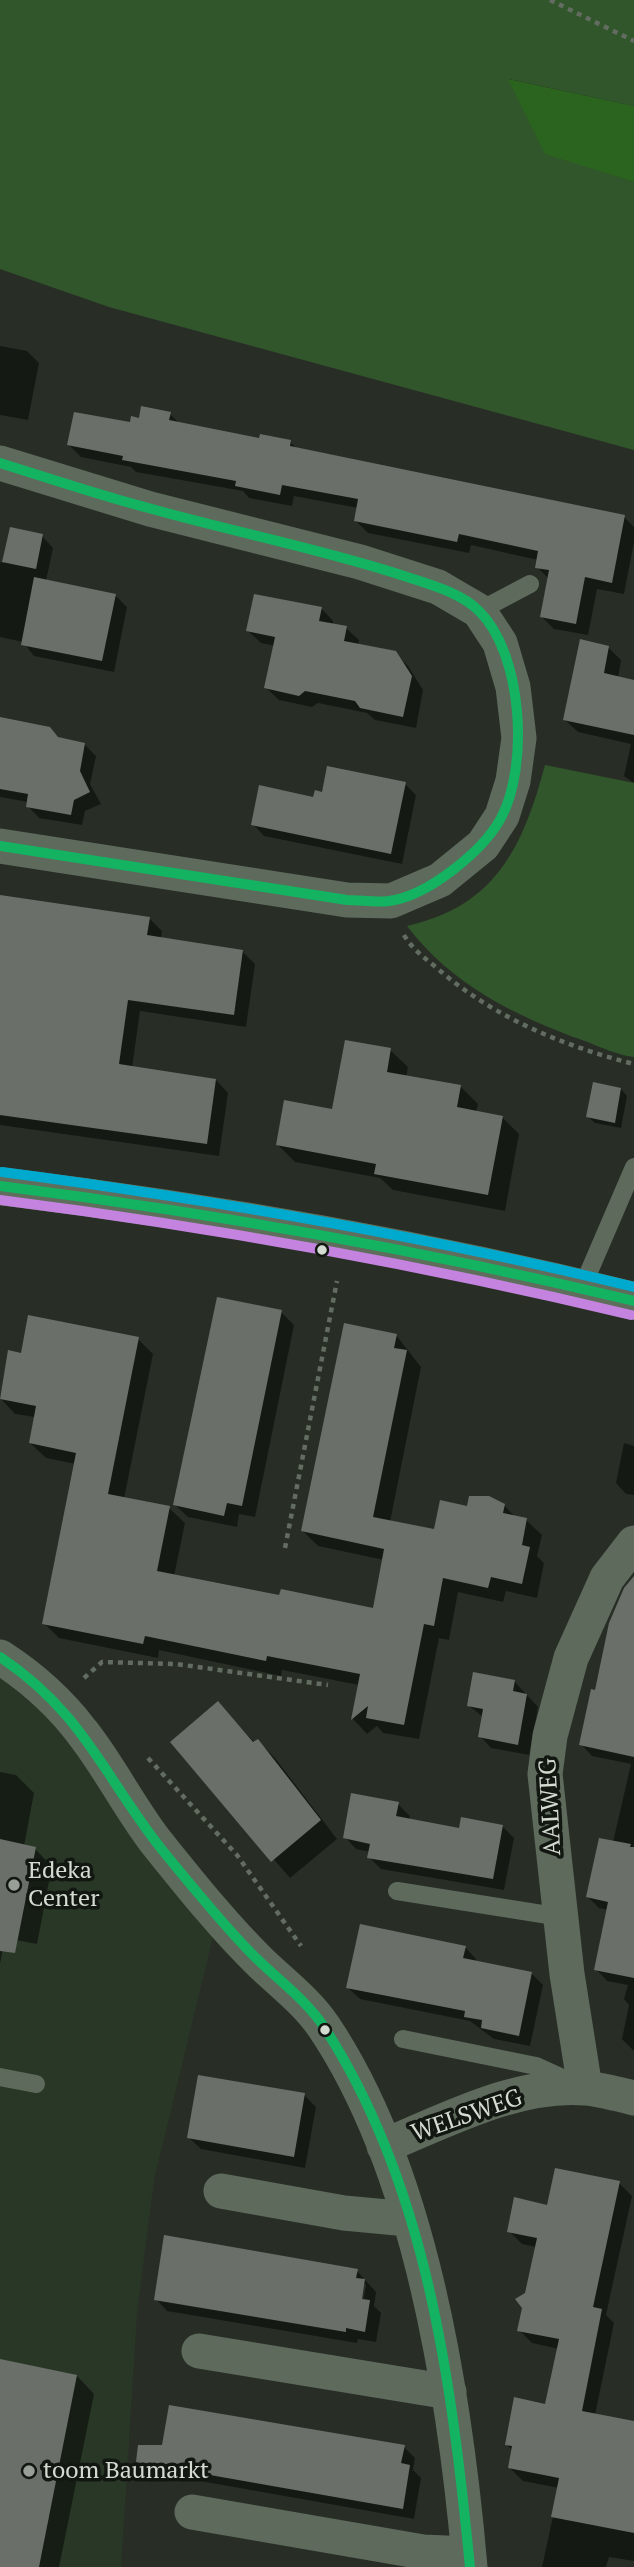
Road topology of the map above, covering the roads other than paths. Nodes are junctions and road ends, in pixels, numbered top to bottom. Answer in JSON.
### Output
{"nodes":[{"id":1,"x":0,"y":463,"type":"edge"},
{"id":2,"x":530,"y":584,"type":"dead end"},
{"id":3,"x":479,"y":611,"type":"junction"},
{"id":4,"x":0,"y":846,"type":"edge"},
{"id":5,"x":634,"y":1167,"type":"edge"},
{"id":6,"x":0,"y":1186,"type":"edge"},
{"id":7,"x":582,"y":1288,"type":"junction"},
{"id":8,"x":634,"y":1301,"type":"edge"},
{"id":9,"x":634,"y":1543,"type":"edge"},
{"id":10,"x":0,"y":1657,"type":"edge"},
{"id":11,"x":397,"y":1891,"type":"dead end"},
{"id":12,"x":561,"y":1917,"type":"junction"},
{"id":13,"x":403,"y":2039,"type":"dead end"},
{"id":14,"x":0,"y":2077,"type":"edge"},
{"id":15,"x":36,"y":2084,"type":"dead end"},
{"id":16,"x":585,"y":2088,"type":"junction"},
{"id":17,"x":634,"y":2098,"type":"edge"},
{"id":18,"x":384,"y":2146,"type":"junction"},
{"id":19,"x":221,"y":2191,"type":"dead end"},
{"id":20,"x":408,"y":2219,"type":"junction"},
{"id":21,"x":199,"y":2351,"type":"dead end"},
{"id":22,"x":449,"y":2392,"type":"junction"},
{"id":23,"x":192,"y":2512,"type":"dead end"},
{"id":24,"x":469,"y":2561,"type":"edge"}],
"edges":[{"from":1,"to":3,"type":"street"},
{"from":2,"to":3,"type":"lane"},
{"from":3,"to":4,"type":"street"},
{"from":5,"to":7,"type":"lane"},
{"from":6,"to":7,"type":"street"},
{"from":7,"to":8,"type":"street"},
{"from":9,"to":12,"type":"street","name":"AALWEG"},
{"from":10,"to":18,"type":"street"},
{"from":11,"to":12,"type":"lane"},
{"from":12,"to":16,"type":"street","name":"AALWEG"},
{"from":13,"to":16,"type":"lane"},
{"from":14,"to":15,"type":"lane"},
{"from":16,"to":17,"type":"street","name":"WELSWEG"},
{"from":16,"to":18,"type":"street","name":"WELSWEG"},
{"from":18,"to":20,"type":"street"},
{"from":19,"to":20,"type":"street"},
{"from":20,"to":22,"type":"street"},
{"from":21,"to":22,"type":"street"},
{"from":22,"to":24,"type":"street"},
{"from":23,"to":24,"type":"street"}]}
